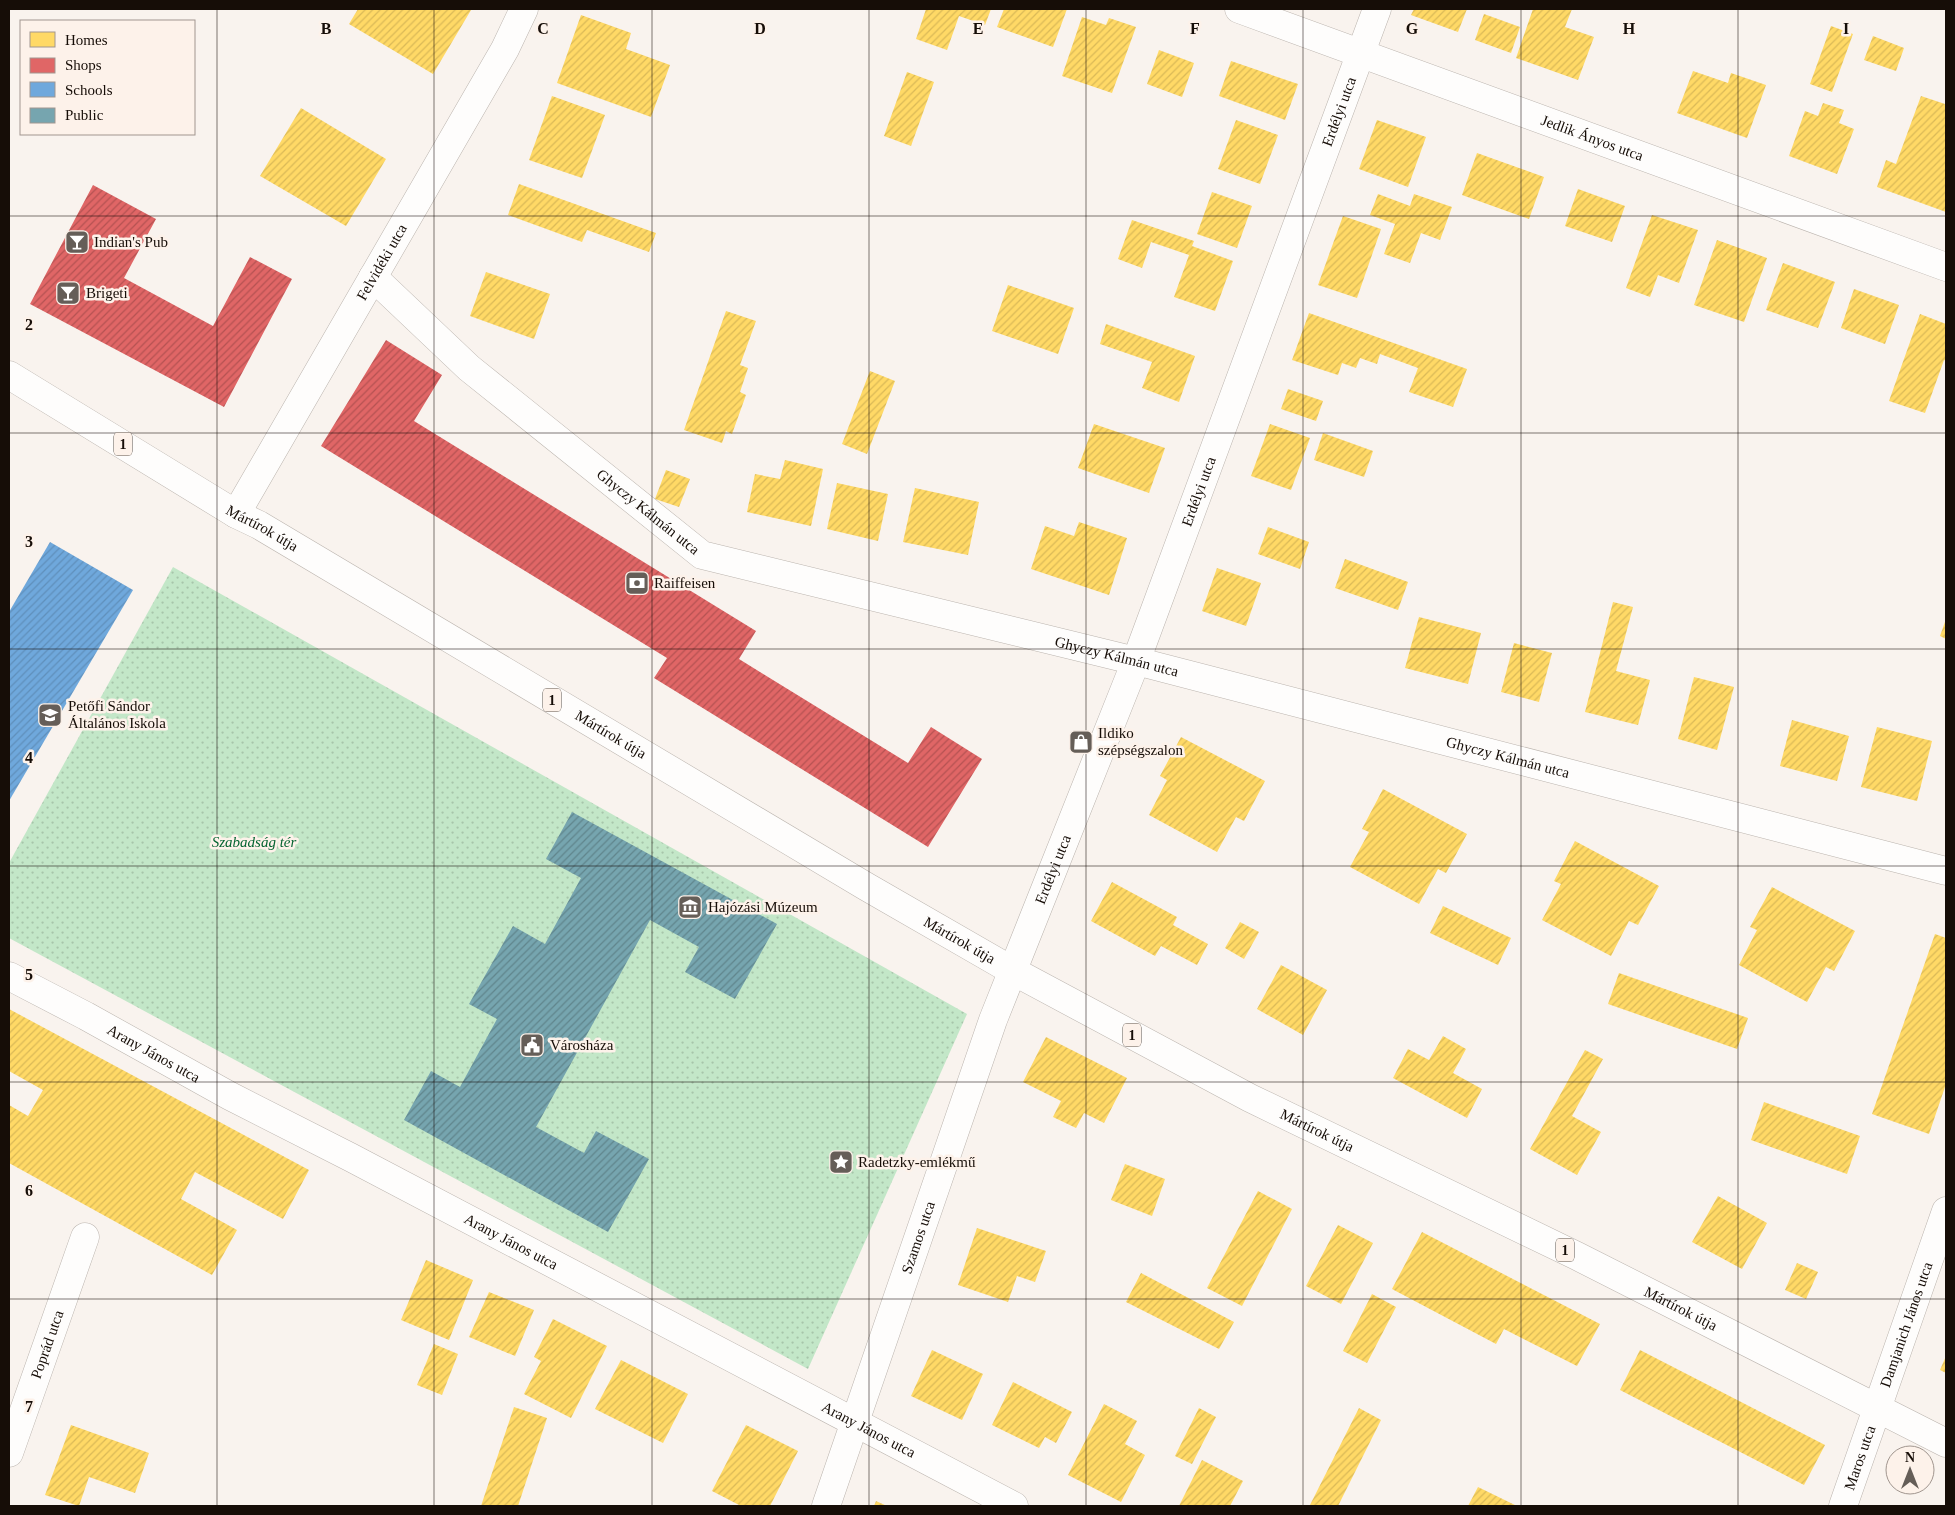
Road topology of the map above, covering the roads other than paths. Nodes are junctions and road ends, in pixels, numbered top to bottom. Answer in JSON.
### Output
{"nodes":[{"id":1,"x":524,"y":9,"type":"edge"},
{"id":2,"x":1239,"y":9,"type":"edge"},
{"id":3,"x":1377,"y":9,"type":"edge"},
{"id":4,"x":1362,"y":54,"type":"junction"},
{"id":5,"x":1946,"y":267,"type":"edge"},
{"id":6,"x":373,"y":277,"type":"junction"},
{"id":7,"x":9,"y":374,"type":"edge"},
{"id":8,"x":236,"y":514,"type":"junction"},
{"id":9,"x":1136,"y":661,"type":"junction"},
{"id":10,"x":1946,"y":871,"type":"edge"},
{"id":11,"x":1013,"y":971,"type":"junction"},
{"id":12,"x":9,"y":976,"type":"edge"},
{"id":13,"x":1946,"y":1211,"type":"edge"},
{"id":14,"x":85,"y":1237,"type":"dead end"},
{"id":15,"x":1876,"y":1409,"type":"junction"},
{"id":16,"x":855,"y":1424,"type":"junction"},
{"id":17,"x":1946,"y":1443,"type":"edge"},
{"id":18,"x":9,"y":1453,"type":"edge"},
{"id":19,"x":826,"y":1506,"type":"edge"},
{"id":20,"x":1014,"y":1506,"type":"edge"},
{"id":21,"x":1843,"y":1506,"type":"edge"}],
"edges":[{"from":1,"to":6,"type":"street","name":"Felvidéki utca"},
{"from":2,"to":4,"type":"street","name":"Jedlik Ányos utca"},
{"from":3,"to":4,"type":"street","name":"Erdélyi utca"},
{"from":4,"to":5,"type":"street","name":"Jedlik Ányos utca"},
{"from":4,"to":9,"type":"street","name":"Erdélyi utca"},
{"from":6,"to":8,"type":"street","name":"Felvidéki utca"},
{"from":6,"to":9,"type":"street","name":"Ghyczy Kálmán utca"},
{"from":7,"to":8,"type":"street","name":"Mártírok útja","number":"1"},
{"from":8,"to":11,"type":"street","name":"Mártírok útja","number":"1"},
{"from":9,"to":10,"type":"street","name":"Ghyczy Kálmán utca"},
{"from":9,"to":11,"type":"street","name":"Erdélyi utca"},
{"from":11,"to":15,"type":"street","name":"Mártírok útja","number":"1"},
{"from":11,"to":16,"type":"street","name":"Szamos utca"},
{"from":12,"to":16,"type":"street","name":"Arany János utca"},
{"from":13,"to":15,"type":"street","name":"Damjanich János utca"},
{"from":14,"to":18,"type":"street","name":"Poprád utca"},
{"from":15,"to":17,"type":"street","name":"Mártírok útja","number":"1"},
{"from":15,"to":21,"type":"street","name":"Maros utca"},
{"from":16,"to":19,"type":"street","name":"Szamos utca"},
{"from":16,"to":20,"type":"street","name":"Arany János utca"}]}
